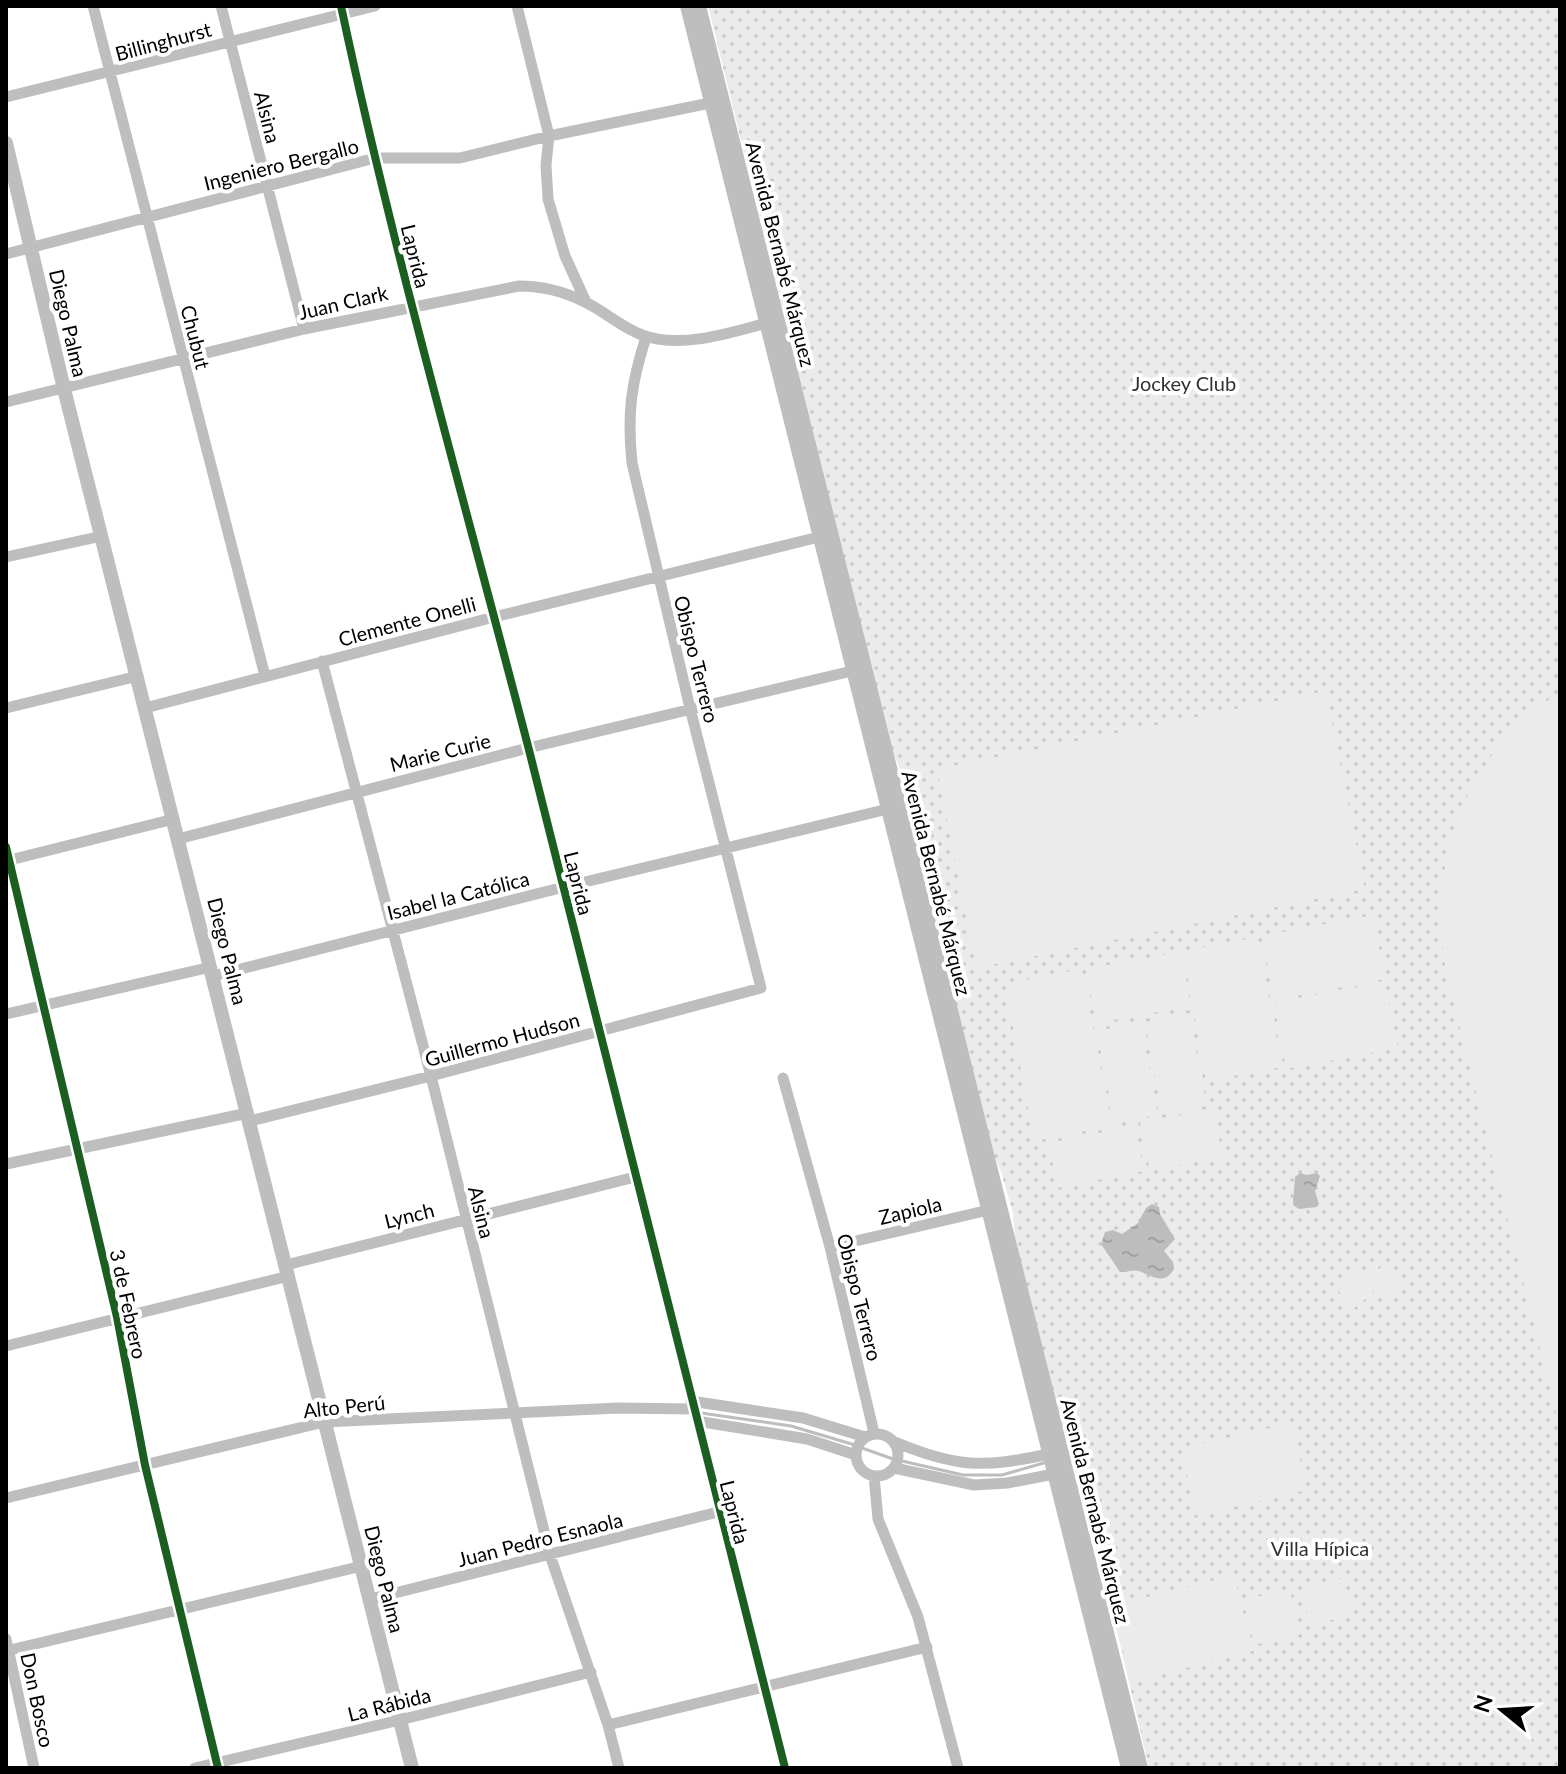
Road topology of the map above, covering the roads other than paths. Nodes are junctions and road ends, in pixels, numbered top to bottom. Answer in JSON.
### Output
{"nodes":[{"id":1,"x":93,"y":6,"type":"edge"},
{"id":2,"x":221,"y":6,"type":"edge"},
{"id":3,"x":375,"y":6,"type":"edge"},
{"id":4,"x":517,"y":6,"type":"edge"},
{"id":5,"x":687,"y":6,"type":"edge"},
{"id":6,"x":699,"y":6,"type":"edge"},
{"id":7,"x":342,"y":10,"type":"edge"},
{"id":8,"x":230,"y":42,"type":"junction"},
{"id":9,"x":110,"y":73,"type":"junction"},
{"id":10,"x":6,"y":97,"type":"edge"},
{"id":11,"x":710,"y":103,"type":"junction"},
{"id":12,"x":549,"y":136,"type":"junction"},
{"id":13,"x":6,"y":143,"type":"edge"},
{"id":14,"x":375,"y":158,"type":"junction"},
{"id":15,"x":267,"y":184,"type":"junction"},
{"id":16,"x":147,"y":218,"type":"junction"},
{"id":17,"x":31,"y":248,"type":"junction"},
{"id":18,"x":6,"y":254,"type":"edge"},
{"id":19,"x":586,"y":302,"type":"junction"},
{"id":20,"x":412,"y":305,"type":"junction"},
{"id":21,"x":771,"y":322,"type":"junction"},
{"id":22,"x":304,"y":329,"type":"junction"},
{"id":23,"x":646,"y":337,"type":"junction"},
{"id":24,"x":184,"y":359,"type":"junction"},
{"id":25,"x":64,"y":389,"type":"junction"},
{"id":26,"x":6,"y":402,"type":"edge"},
{"id":27,"x":102,"y":536,"type":"junction"},
{"id":28,"x":819,"y":537,"type":"junction"},
{"id":29,"x":6,"y":557,"type":"edge"},
{"id":30,"x":658,"y":575,"type":"junction"},
{"id":31,"x":494,"y":617,"type":"junction"},
{"id":32,"x":322,"y":661,"type":"junction"},
{"id":33,"x":852,"y":671,"type":"junction"},
{"id":34,"x":138,"y":676,"type":"junction"},
{"id":35,"x":265,"y":676,"type":"junction"},
{"id":36,"x":6,"y":708,"type":"edge"},
{"id":37,"x":145,"y":708,"type":"junction"},
{"id":38,"x":690,"y":708,"type":"junction"},
{"id":39,"x":528,"y":748,"type":"junction"},
{"id":40,"x":358,"y":792,"type":"junction"},
{"id":41,"x":893,"y":808,"type":"junction"},
{"id":42,"x":174,"y":819,"type":"junction"},
{"id":43,"x":178,"y":839,"type":"junction"},
{"id":44,"x":6,"y":847,"type":"edge"},
{"id":45,"x":726,"y":850,"type":"junction"},
{"id":46,"x":8,"y":861,"type":"edge"},
{"id":47,"x":564,"y":887,"type":"junction"},
{"id":48,"x":394,"y":930,"type":"junction"},
{"id":49,"x":212,"y":972,"type":"junction"},
{"id":50,"x":761,"y":988,"type":"joint"},
{"id":51,"x":43,"y":1005,"type":"junction"},
{"id":52,"x":6,"y":1014,"type":"edge"},
{"id":53,"x":599,"y":1032,"type":"junction"},
{"id":54,"x":431,"y":1076,"type":"junction"},
{"id":55,"x":783,"y":1078,"type":"dead end"},
{"id":56,"x":249,"y":1117,"type":"junction"},
{"id":57,"x":77,"y":1147,"type":"junction"},
{"id":58,"x":6,"y":1164,"type":"edge"},
{"id":59,"x":635,"y":1177,"type":"junction"},
{"id":60,"x":993,"y":1209,"type":"junction"},
{"id":61,"x":465,"y":1219,"type":"junction"},
{"id":62,"x":830,"y":1247,"type":"junction"},
{"id":63,"x":288,"y":1271,"type":"junction"},
{"id":64,"x":117,"y":1317,"type":"junction"},
{"id":65,"x":6,"y":1346,"type":"edge"},
{"id":66,"x":694,"y":1410,"type":"junction"},
{"id":67,"x":514,"y":1414,"type":"junction"},
{"id":68,"x":324,"y":1422,"type":"junction"},
{"id":69,"x":870,"y":1435,"type":"junction"},
{"id":70,"x":895,"y":1442,"type":"junction"},
{"id":71,"x":1049,"y":1454,"type":"junction"},
{"id":72,"x":856,"y":1455,"type":"junction"},
{"id":73,"x":145,"y":1465,"type":"junction"},
{"id":74,"x":894,"y":1468,"type":"junction"},
{"id":75,"x":1054,"y":1474,"type":"junction"},
{"id":76,"x":874,"y":1476,"type":"junction"},
{"id":77,"x":6,"y":1498,"type":"edge"},
{"id":78,"x":718,"y":1512,"type":"junction"},
{"id":79,"x":550,"y":1555,"type":"junction"},
{"id":80,"x":362,"y":1566,"type":"junction"},
{"id":81,"x":371,"y":1599,"type":"junction"},
{"id":82,"x":179,"y":1610,"type":"junction"},
{"id":83,"x":7,"y":1647,"type":"edge"},
{"id":84,"x":927,"y":1647,"type":"junction"},
{"id":85,"x":591,"y":1672,"type":"junction"},
{"id":86,"x":764,"y":1687,"type":"junction"},
{"id":87,"x":400,"y":1720,"type":"junction"},
{"id":88,"x":608,"y":1725,"type":"junction"},
{"id":89,"x":218,"y":1766,"type":"edge"},
{"id":90,"x":34,"y":1768,"type":"edge"},
{"id":91,"x":195,"y":1768,"type":"edge"},
{"id":92,"x":412,"y":1768,"type":"edge"},
{"id":93,"x":619,"y":1768,"type":"edge"},
{"id":94,"x":785,"y":1768,"type":"edge"},
{"id":95,"x":958,"y":1768,"type":"edge"},
{"id":96,"x":1128,"y":1768,"type":"edge"},
{"id":97,"x":1141,"y":1768,"type":"edge"}],
"edges":[{"from":1,"to":9,"type":"street","name":"Chubut"},
{"from":2,"to":8,"type":"street","name":"Alsina"},
{"from":3,"to":7,"type":"street","name":"Billinghurst"},
{"from":4,"to":12,"type":"street"},
{"from":5,"to":11,"type":"main road","name":"Avenida Bernabé Márquez"},
{"from":6,"to":21,"type":"main road","name":"Avenida Bernabé Márquez"},
{"from":7,"to":8,"type":"street","name":"Billinghurst"},
{"from":7,"to":14,"type":"street","name":"Laprida"},
{"from":8,"to":9,"type":"street","name":"Billinghurst"},
{"from":8,"to":15,"type":"street","name":"Alsina"},
{"from":9,"to":10,"type":"street","name":"Billinghurst"},
{"from":9,"to":16,"type":"street","name":"Chubut"},
{"from":11,"to":12,"type":"street","name":"Ingeniero Bergallo"},
{"from":11,"to":21,"type":"main road","name":"Avenida Bernabé Márquez"},
{"from":12,"to":14,"type":"street","name":"Ingeniero Bergallo"},
{"from":12,"to":19,"type":"street"},
{"from":13,"to":17,"type":"main road","name":"Diego Palma"},
{"from":14,"to":15,"type":"street","name":"Ingeniero Bergallo"},
{"from":14,"to":20,"type":"street","name":"Laprida"},
{"from":15,"to":16,"type":"street","name":"Ingeniero Bergallo"},
{"from":15,"to":22,"type":"street","name":"Alsina"},
{"from":16,"to":17,"type":"street","name":"Ingeniero Bergallo"},
{"from":16,"to":24,"type":"street","name":"Chubut"},
{"from":17,"to":18,"type":"street","name":"Ingeniero Bergallo"},
{"from":17,"to":25,"type":"main road","name":"Diego Palma"},
{"from":19,"to":20,"type":"street","name":"Juan Clark"},
{"from":19,"to":23,"type":"street","name":"Juan Clark"},
{"from":20,"to":22,"type":"street","name":"Juan Clark"},
{"from":20,"to":31,"type":"street","name":"Laprida"},
{"from":21,"to":23,"type":"street","name":"Juan Clark"},
{"from":21,"to":28,"type":"main road","name":"Avenida Bernabé Márquez"},
{"from":21,"to":41,"type":"main road","name":"Avenida Bernabé Márquez"},
{"from":22,"to":24,"type":"street","name":"Juan Clark"},
{"from":23,"to":30,"type":"street","name":"Obispo Terrero"},
{"from":24,"to":25,"type":"street","name":"Juan Clark"},
{"from":24,"to":35,"type":"street","name":"Chubut"},
{"from":25,"to":26,"type":"street","name":"Juan Clark"},
{"from":25,"to":27,"type":"main road","name":"Diego Palma"},
{"from":27,"to":29,"type":"street"},
{"from":27,"to":34,"type":"main road","name":"Diego Palma"},
{"from":28,"to":30,"type":"street","name":"Clemente Onelli"},
{"from":28,"to":33,"type":"main road","name":"Avenida Bernabé Márquez"},
{"from":30,"to":31,"type":"street","name":"Clemente Onelli"},
{"from":30,"to":38,"type":"street","name":"Obispo Terrero"},
{"from":31,"to":32,"type":"street","name":"Clemente Onelli"},
{"from":31,"to":39,"type":"street","name":"Laprida"},
{"from":32,"to":35,"type":"street","name":"Clemente Onelli"},
{"from":32,"to":40,"type":"street","name":"Alsina"},
{"from":33,"to":38,"type":"street","name":"Marie Curie"},
{"from":33,"to":41,"type":"main road","name":"Avenida Bernabé Márquez"},
{"from":34,"to":36,"type":"street"},
{"from":34,"to":37,"type":"main road","name":"Diego Palma"},
{"from":35,"to":37,"type":"street","name":"Clemente Onelli"},
{"from":37,"to":42,"type":"main road","name":"Diego Palma"},
{"from":38,"to":39,"type":"street","name":"Marie Curie"},
{"from":38,"to":45,"type":"street","name":"Obispo Terrero"},
{"from":39,"to":40,"type":"street","name":"Marie Curie"},
{"from":39,"to":47,"type":"street","name":"Laprida"},
{"from":40,"to":43,"type":"street","name":"Marie Curie"},
{"from":40,"to":48,"type":"street","name":"Alsina"},
{"from":41,"to":45,"type":"street","name":"Isabel la Católica"},
{"from":41,"to":60,"type":"main road","name":"Avenida Bernabé Márquez"},
{"from":42,"to":43,"type":"main road","name":"Diego Palma"},
{"from":42,"to":46,"type":"street"},
{"from":43,"to":49,"type":"main road","name":"Diego Palma"},
{"from":44,"to":46,"type":"street","name":"3 de Febrero"},
{"from":45,"to":47,"type":"street","name":"Isabel la Católica"},
{"from":45,"to":50,"type":"street","name":"Obispo Terrero"},
{"from":46,"to":51,"type":"street","name":"3 de Febrero"},
{"from":47,"to":48,"type":"street","name":"Isabel la Católica"},
{"from":47,"to":53,"type":"street","name":"Laprida"},
{"from":48,"to":49,"type":"street","name":"Isabel la Católica"},
{"from":48,"to":54,"type":"street","name":"Alsina"},
{"from":49,"to":51,"type":"street","name":"Isabel la Católica"},
{"from":49,"to":56,"type":"main road","name":"Diego Palma"},
{"from":50,"to":53,"type":"street","name":"Guillermo Hudson"},
{"from":51,"to":52,"type":"street","name":"Isabel la Católica"},
{"from":51,"to":57,"type":"street","name":"3 de Febrero"},
{"from":53,"to":54,"type":"street","name":"Guillermo Hudson"},
{"from":53,"to":59,"type":"street","name":"Laprida"},
{"from":54,"to":56,"type":"street","name":"Guillermo Hudson"},
{"from":54,"to":61,"type":"street","name":"Alsina"},
{"from":55,"to":62,"type":"street","name":"Obispo Terrero"},
{"from":56,"to":57,"type":"street","name":"Guillermo Hudson"},
{"from":56,"to":63,"type":"main road","name":"Diego Palma"},
{"from":57,"to":58,"type":"street","name":"Guillermo Hudson"},
{"from":57,"to":64,"type":"street","name":"3 de Febrero"},
{"from":59,"to":61,"type":"street","name":"Lynch"},
{"from":59,"to":66,"type":"street","name":"Laprida"},
{"from":60,"to":62,"type":"street","name":"Zapiola"},
{"from":60,"to":71,"type":"main road","name":"Avenida Bernabé Márquez"},
{"from":60,"to":97,"type":"main road","name":"Avenida Bernabé Márquez"},
{"from":61,"to":63,"type":"street","name":"Lynch"},
{"from":61,"to":67,"type":"street","name":"Alsina"},
{"from":62,"to":69,"type":"street","name":"Obispo Terrero"},
{"from":63,"to":64,"type":"street","name":"Lynch"},
{"from":63,"to":68,"type":"main road","name":"Diego Palma"},
{"from":64,"to":65,"type":"street","name":"Lynch"},
{"from":64,"to":73,"type":"street","name":"3 de Febrero"},
{"from":66,"to":67,"type":"street","name":"Alto Perú"},
{"from":66,"to":69,"type":"street","name":"Alto Perú"},
{"from":66,"to":72,"type":"street","name":"Alto Perú"},
{"from":66,"to":78,"type":"street","name":"Laprida"},
{"from":67,"to":68,"type":"street","name":"Alto Perú"},
{"from":67,"to":79,"type":"street","name":"Alsina"},
{"from":68,"to":73,"type":"street","name":"Alto Perú"},
{"from":68,"to":80,"type":"main road","name":"Diego Palma"},
{"from":69,"to":70,"type":"street"},
{"from":69,"to":72,"type":"street"},
{"from":70,"to":71,"type":"street"},
{"from":70,"to":74,"type":"street"},
{"from":71,"to":75,"type":"main road","name":"Avenida Bernabé Márquez"},
{"from":72,"to":76,"type":"street"},
{"from":73,"to":77,"type":"street","name":"Alto Perú"},
{"from":73,"to":82,"type":"street","name":"3 de Febrero"},
{"from":74,"to":75,"type":"street"},
{"from":74,"to":76,"type":"street"},
{"from":75,"to":96,"type":"main road","name":"Avenida Bernabé Márquez"},
{"from":76,"to":84,"type":"street"},
{"from":78,"to":79,"type":"street","name":"Juan Pedro Esnaola"},
{"from":78,"to":86,"type":"street","name":"Laprida"},
{"from":79,"to":81,"type":"street","name":"Juan Pedro Esnaola"},
{"from":79,"to":85,"type":"street","name":"Alsina"},
{"from":80,"to":81,"type":"main road","name":"Diego Palma"},
{"from":80,"to":82,"type":"street"},
{"from":81,"to":87,"type":"main road","name":"Diego Palma"},
{"from":82,"to":83,"type":"street"},
{"from":82,"to":89,"type":"street","name":"3 de Febrero"},
{"from":83,"to":90,"type":"street","name":"Don Bosco"},
{"from":84,"to":86,"type":"street"},
{"from":84,"to":95,"type":"street"},
{"from":85,"to":87,"type":"street","name":"La Rábida"},
{"from":85,"to":88,"type":"street","name":"Alsina"},
{"from":86,"to":88,"type":"street"},
{"from":86,"to":94,"type":"street","name":"Laprida"},
{"from":87,"to":89,"type":"street","name":"La Rábida"},
{"from":87,"to":92,"type":"main road","name":"Diego Palma"},
{"from":88,"to":93,"type":"street","name":"Alsina"},
{"from":89,"to":91,"type":"street","name":"La Rábida"}]}
